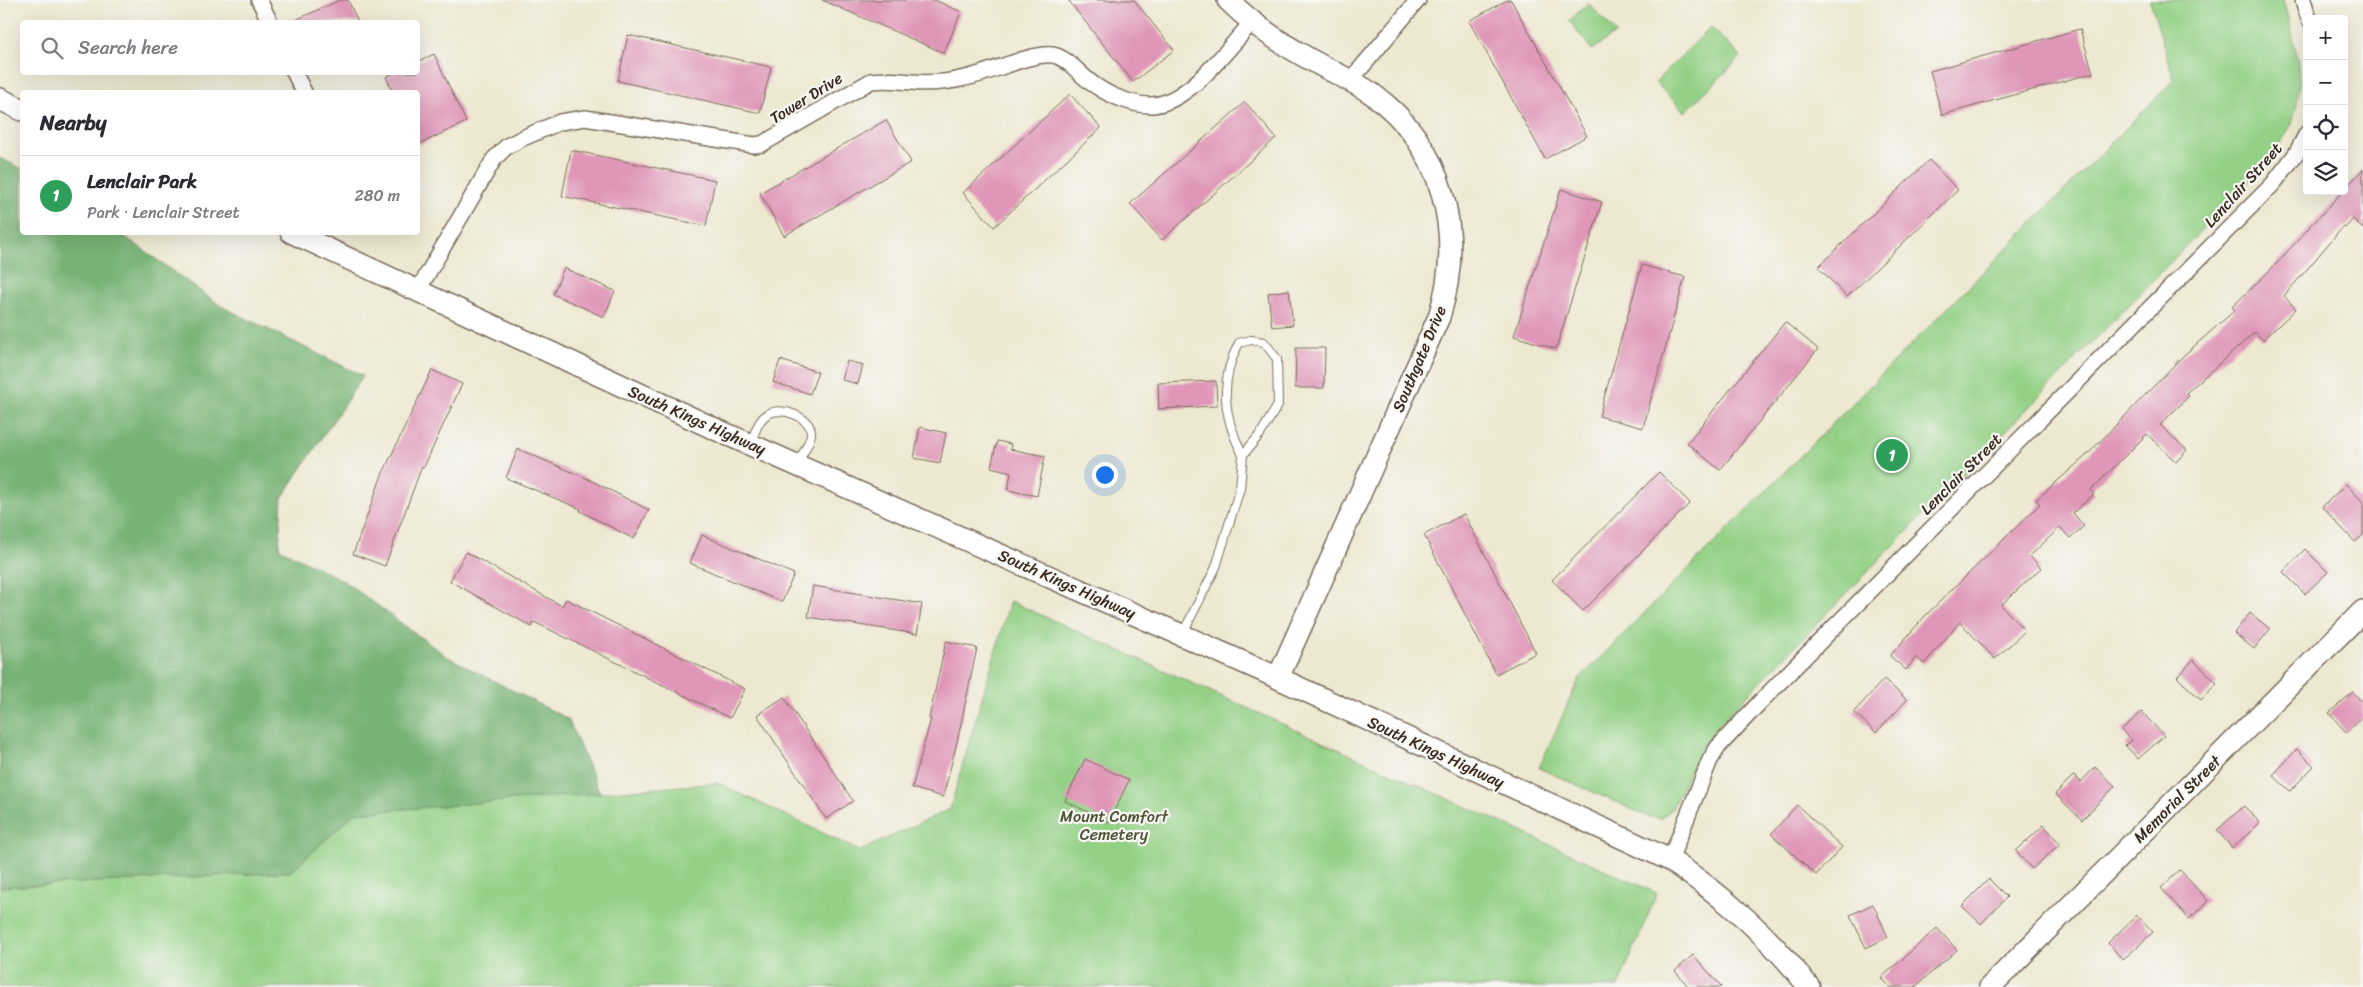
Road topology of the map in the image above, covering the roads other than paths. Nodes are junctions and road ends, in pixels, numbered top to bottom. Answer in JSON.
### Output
{"nodes":[{"id":1,"x":259,"y":0,"type":"edge"},
{"id":2,"x":1228,"y":0,"type":"edge"},
{"id":3,"x":1418,"y":0,"type":"edge"},
{"id":4,"x":2303,"y":0,"type":"edge"},
{"id":5,"x":2308,"y":15,"type":"edge"},
{"id":6,"x":269,"y":20,"type":"edge"},
{"id":7,"x":1253,"y":21,"type":"junction"},
{"id":8,"x":296,"y":75,"type":"edge"},
{"id":9,"x":1350,"y":80,"type":"junction"},
{"id":10,"x":303,"y":90,"type":"edge"},
{"id":11,"x":0,"y":99,"type":"edge"},
{"id":12,"x":20,"y":109,"type":"edge"},
{"id":13,"x":2303,"y":141,"type":"edge"},
{"id":14,"x":298,"y":235,"type":"edge"},
{"id":15,"x":418,"y":292,"type":"junction"},
{"id":16,"x":750,"y":444,"type":"junction"},
{"id":17,"x":1243,"y":455,"type":"junction"},
{"id":18,"x":797,"y":465,"type":"junction"},
{"id":19,"x":2363,"y":611,"type":"edge"},
{"id":20,"x":1182,"y":635,"type":"junction"},
{"id":21,"x":1278,"y":678,"type":"junction"},
{"id":22,"x":1670,"y":860,"type":"junction"},
{"id":23,"x":1809,"y":987,"type":"edge"},
{"id":24,"x":1990,"y":987,"type":"edge"}],
"edges":[{"from":1,"to":6,"type":"street"},
{"from":2,"to":7,"type":"main road","name":"Southgate Drive"},
{"from":3,"to":9,"type":"street"},
{"from":4,"to":5,"type":"street"},
{"from":7,"to":9,"type":"main road","name":"Southgate Drive"},
{"from":7,"to":15,"type":"street","name":"Tower Drive"},
{"from":8,"to":10,"type":"street"},
{"from":9,"to":21,"type":"main road","name":"Southgate Drive"},
{"from":11,"to":12,"type":"main road"},
{"from":13,"to":22,"type":"street","name":"Lenclair Street"},
{"from":14,"to":15,"type":"main road","name":"South Kings Highway"},
{"from":15,"to":16,"type":"main road","name":"South Kings Highway"},
{"from":16,"to":18,"type":"main road","name":"South Kings Highway"},
{"from":16,"to":18,"type":"lane"},
{"from":17,"to":17,"type":"lane"},
{"from":17,"to":20,"type":"lane"},
{"from":18,"to":20,"type":"main road","name":"South Kings Highway"},
{"from":19,"to":24,"type":"main road","name":"Memorial Street"},
{"from":20,"to":21,"type":"main road","name":"South Kings Highway"},
{"from":21,"to":22,"type":"main road","name":"South Kings Highway"},
{"from":22,"to":23,"type":"main road","name":"South Kings Highway"}]}
